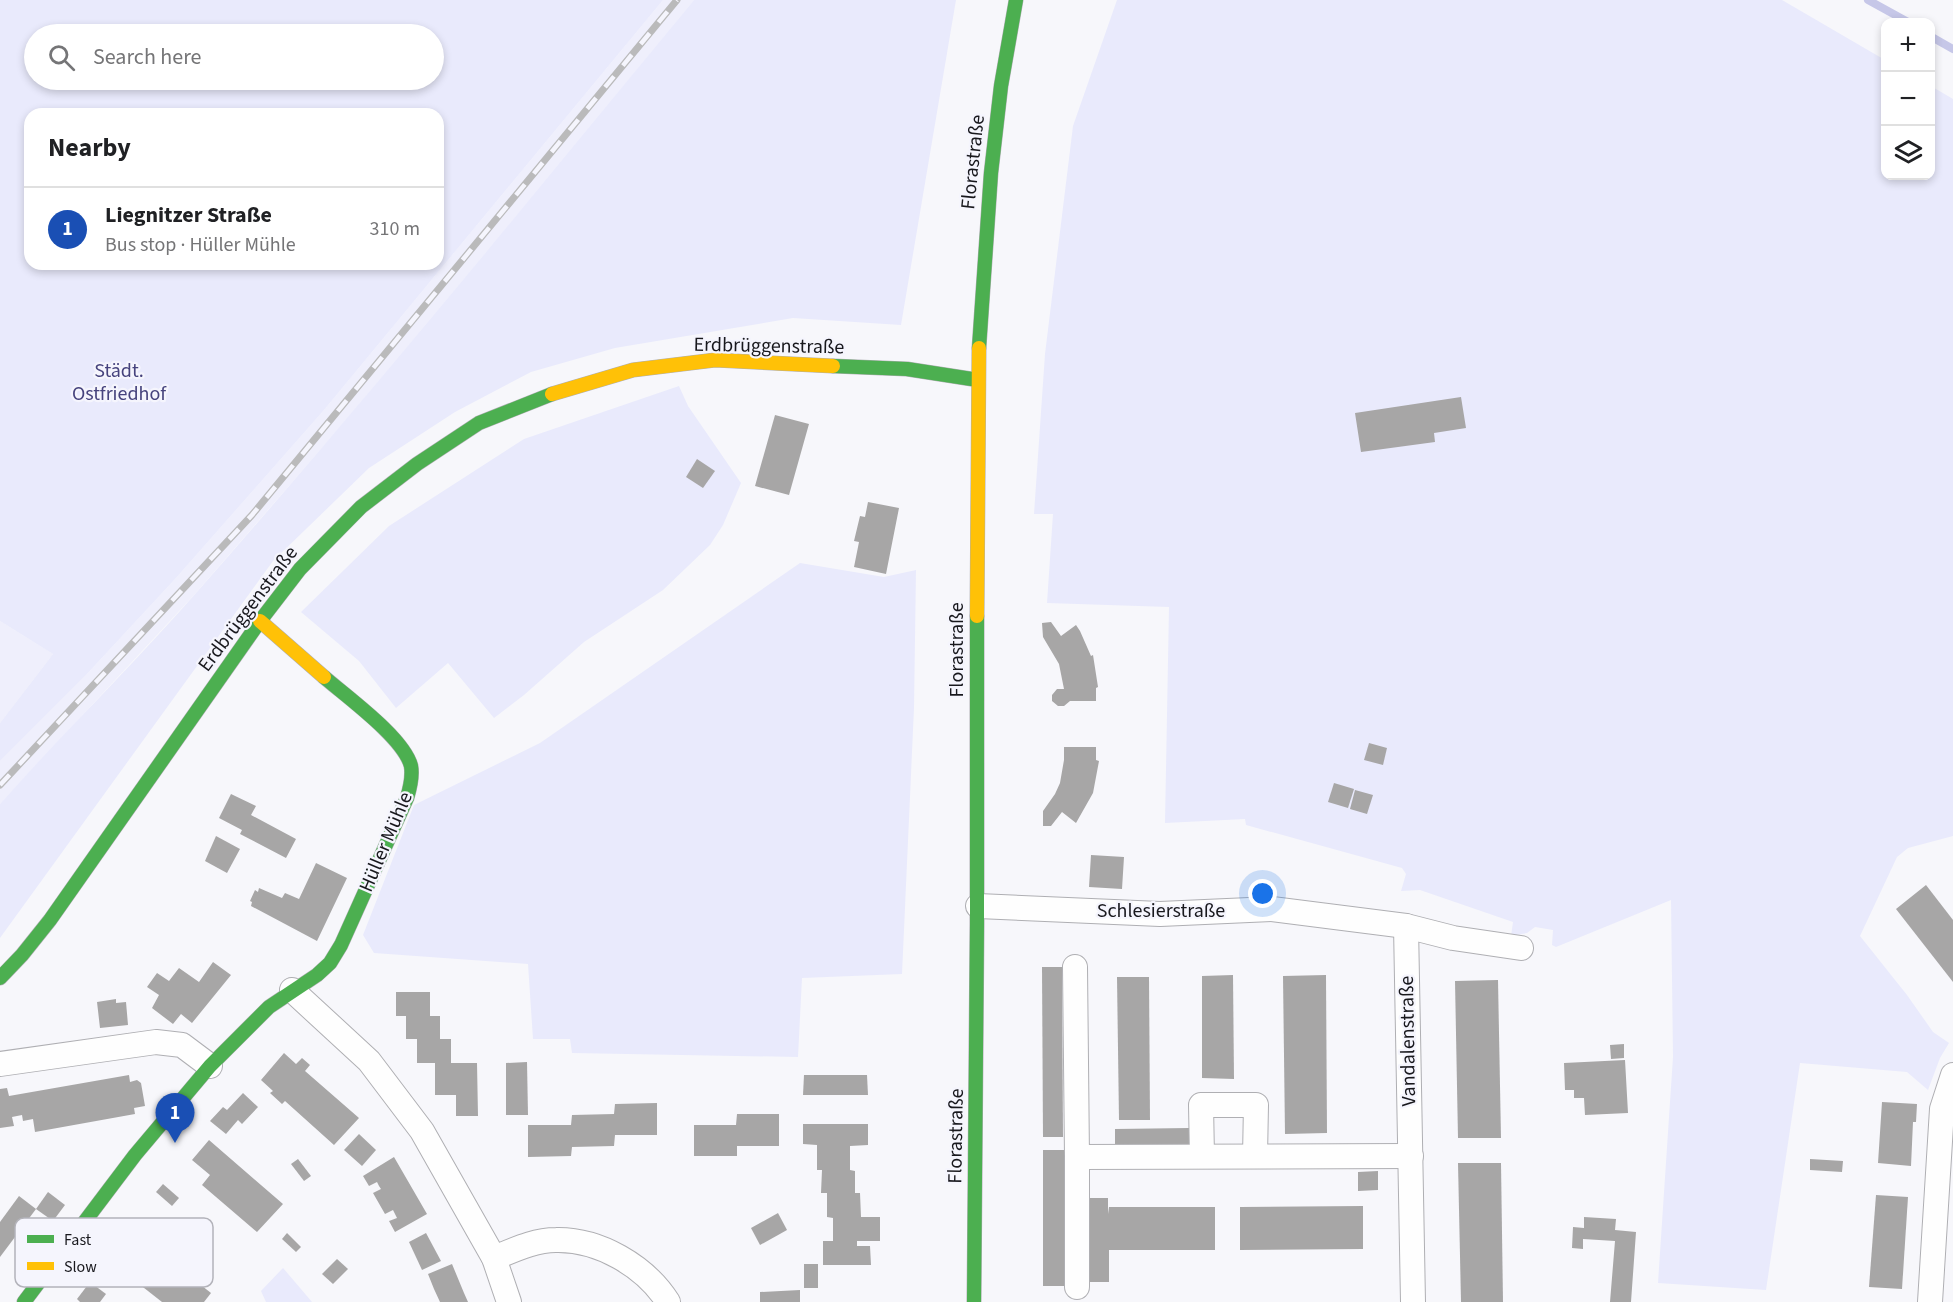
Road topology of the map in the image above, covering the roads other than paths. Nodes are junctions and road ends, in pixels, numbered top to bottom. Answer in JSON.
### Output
{"nodes":[{"id":1,"x":1016,"y":0,"type":"edge"},
{"id":2,"x":978,"y":380,"type":"junction"},
{"id":3,"x":260,"y":621,"type":"junction"},
{"id":4,"x":978,"y":906,"type":"junction"},
{"id":5,"x":1406,"y":927,"type":"junction"},
{"id":6,"x":1521,"y":948,"type":"dead end"},
{"id":7,"x":1075,"y":967,"type":"dead end"},
{"id":8,"x":0,"y":978,"type":"edge"},
{"id":9,"x":292,"y":990,"type":"junction"},
{"id":10,"x":0,"y":1064,"type":"edge"},
{"id":11,"x":210,"y":1066,"type":"junction"},
{"id":12,"x":1953,"y":1075,"type":"edge"},
{"id":13,"x":1202,"y":1156,"type":"junction"},
{"id":14,"x":1255,"y":1156,"type":"junction"},
{"id":15,"x":1411,"y":1156,"type":"junction"},
{"id":16,"x":1077,"y":1157,"type":"junction"},
{"id":17,"x":87,"y":1218,"type":"edge"},
{"id":18,"x":1943,"y":1247,"type":"edge"},
{"id":19,"x":494,"y":1258,"type":"junction"},
{"id":20,"x":35,"y":1287,"type":"edge"},
{"id":21,"x":1077,"y":1287,"type":"dead end"},
{"id":22,"x":24,"y":1302,"type":"edge"},
{"id":23,"x":509,"y":1302,"type":"edge"},
{"id":24,"x":668,"y":1302,"type":"edge"},
{"id":25,"x":974,"y":1302,"type":"edge"},
{"id":26,"x":1413,"y":1302,"type":"edge"},
{"id":27,"x":1930,"y":1302,"type":"edge"}],
"edges":[{"from":1,"to":2,"type":"street","name":"Florastraße"},
{"from":2,"to":3,"type":"street","name":"Erdbrüggenstraße"},
{"from":2,"to":4,"type":"street","name":"Florastraße"},
{"from":3,"to":8,"type":"street","name":"Erdbrüggenstraße"},
{"from":3,"to":9,"type":"street","name":"Hüller Mühle"},
{"from":4,"to":5,"type":"street","name":"Schlesierstraße"},
{"from":4,"to":25,"type":"street","name":"Florastraße"},
{"from":5,"to":6,"type":"street","name":"Schlesierstraße"},
{"from":5,"to":15,"type":"street","name":"Vandalenstraße"},
{"from":7,"to":16,"type":"street"},
{"from":9,"to":11,"type":"street","name":"Hüller Mühle"},
{"from":9,"to":19,"type":"street"},
{"from":10,"to":11,"type":"street"},
{"from":11,"to":17,"type":"street","name":"Hüller Mühle"},
{"from":12,"to":18,"type":"street"},
{"from":13,"to":14,"type":"street"},
{"from":13,"to":14,"type":"street"},
{"from":13,"to":16,"type":"street"},
{"from":14,"to":15,"type":"street"},
{"from":15,"to":26,"type":"street","name":"Vandalenstraße"},
{"from":16,"to":21,"type":"street"},
{"from":18,"to":27,"type":"street"},
{"from":19,"to":23,"type":"street"},
{"from":19,"to":24,"type":"street"},
{"from":20,"to":22,"type":"street","name":"Hüller Mühle"}]}
